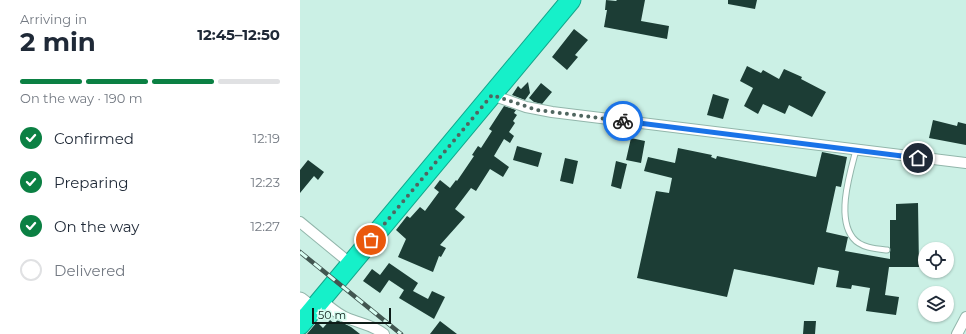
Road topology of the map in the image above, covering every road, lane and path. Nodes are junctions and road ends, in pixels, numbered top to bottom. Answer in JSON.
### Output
{"nodes":[{"id":1,"x":571,"y":0,"type":"edge"},
{"id":2,"x":492,"y":95,"type":"junction"},
{"id":3,"x":856,"y":150,"type":"junction"},
{"id":4,"x":966,"y":163,"type":"edge"},
{"id":5,"x":300,"y":222,"type":"edge"},
{"id":6,"x":887,"y":250,"type":"dead end"},
{"id":7,"x":351,"y":264,"type":"junction"},
{"id":8,"x":311,"y":303,"type":"edge"},
{"id":9,"x":966,"y":317,"type":"edge"},
{"id":10,"x":300,"y":325,"type":"edge"},
{"id":11,"x":384,"y":334,"type":"edge"},
{"id":12,"x":957,"y":334,"type":"edge"}],
"edges":[{"from":1,"to":2,"type":"highway"},
{"from":2,"to":3,"type":"street"},
{"from":2,"to":7,"type":"highway"},
{"from":3,"to":4,"type":"street"},
{"from":3,"to":6,"type":"lane"},
{"from":5,"to":7,"type":"street"},
{"from":7,"to":8,"type":"highway"},
{"from":8,"to":10,"type":"highway"},
{"from":8,"to":11,"type":"street"},
{"from":9,"to":12,"type":"street"}]}
